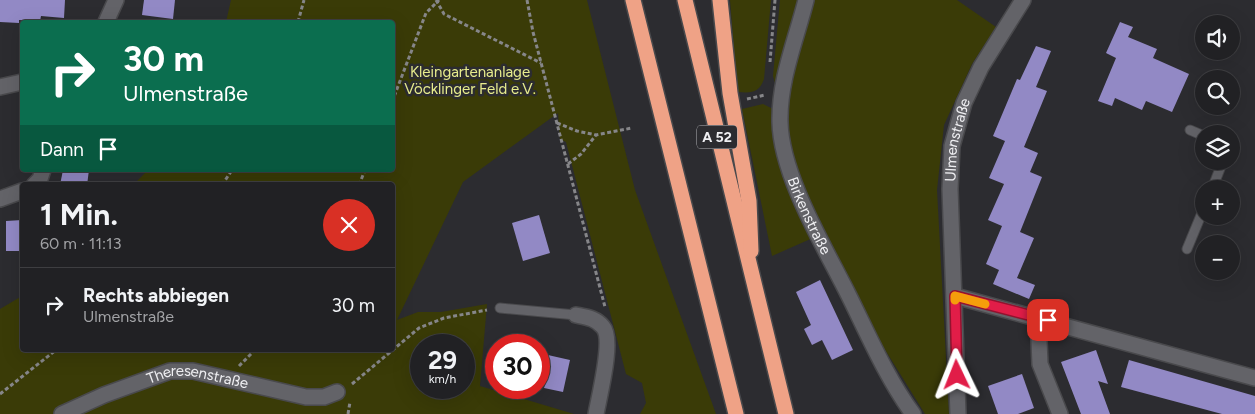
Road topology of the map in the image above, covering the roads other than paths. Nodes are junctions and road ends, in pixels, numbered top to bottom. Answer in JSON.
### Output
{"nodes":[{"id":1,"x":116,"y":0,"type":"edge"},
{"id":2,"x":633,"y":0,"type":"edge"},
{"id":3,"x":684,"y":0,"type":"edge"},
{"id":4,"x":720,"y":0,"type":"edge"},
{"id":5,"x":806,"y":0,"type":"edge"},
{"id":6,"x":1023,"y":0,"type":"edge"},
{"id":7,"x":107,"y":20,"type":"edge"},
{"id":8,"x":20,"y":82,"type":"edge"},
{"id":9,"x":0,"y":87,"type":"edge"},
{"id":10,"x":1190,"y":130,"type":"dead end"},
{"id":11,"x":1195,"y":132,"type":"edge"},
{"id":12,"x":20,"y":192,"type":"edge"},
{"id":13,"x":0,"y":199,"type":"edge"},
{"id":14,"x":1197,"y":225,"type":"edge"},
{"id":15,"x":1187,"y":249,"type":"dead end"},
{"id":16,"x":751,"y":273,"type":"junction"},
{"id":17,"x":955,"y":296,"type":"junction"},
{"id":18,"x":500,"y":308,"type":"road end"},
{"id":19,"x":576,"y":315,"type":"joint"},
{"id":20,"x":1038,"y":318,"type":"junction"},
{"id":21,"x":1255,"y":378,"type":"edge"},
{"id":22,"x":337,"y":392,"type":"road end"},
{"id":23,"x":62,"y":414,"type":"edge"},
{"id":24,"x":596,"y":414,"type":"edge"},
{"id":25,"x":736,"y":414,"type":"edge"},
{"id":26,"x":786,"y":414,"type":"edge"},
{"id":27,"x":913,"y":414,"type":"edge"},
{"id":28,"x":958,"y":414,"type":"edge"},
{"id":29,"x":1060,"y":414,"type":"edge"}],
"edges":[{"from":1,"to":7,"type":"street"},
{"from":2,"to":25,"type":"highway"},
{"from":3,"to":16,"type":"highway","number":"A 52"},
{"from":4,"to":16,"type":"highway"},
{"from":5,"to":27,"type":"street","name":"Birkenstraße"},
{"from":6,"to":17,"type":"street","name":"Ulmenstraße"},
{"from":8,"to":9,"type":"street"},
{"from":10,"to":11,"type":"lane"},
{"from":12,"to":13,"type":"street"},
{"from":14,"to":15,"type":"lane"},
{"from":16,"to":26,"type":"highway","number":"A 52"},
{"from":17,"to":20,"type":"street"},
{"from":17,"to":28,"type":"street","name":"Ulmenstraße"},
{"from":18,"to":19,"type":"lane"},
{"from":19,"to":24,"type":"street"},
{"from":20,"to":21,"type":"street"},
{"from":20,"to":29,"type":"street"},
{"from":22,"to":23,"type":"street","name":"Theresenstraße"}]}
